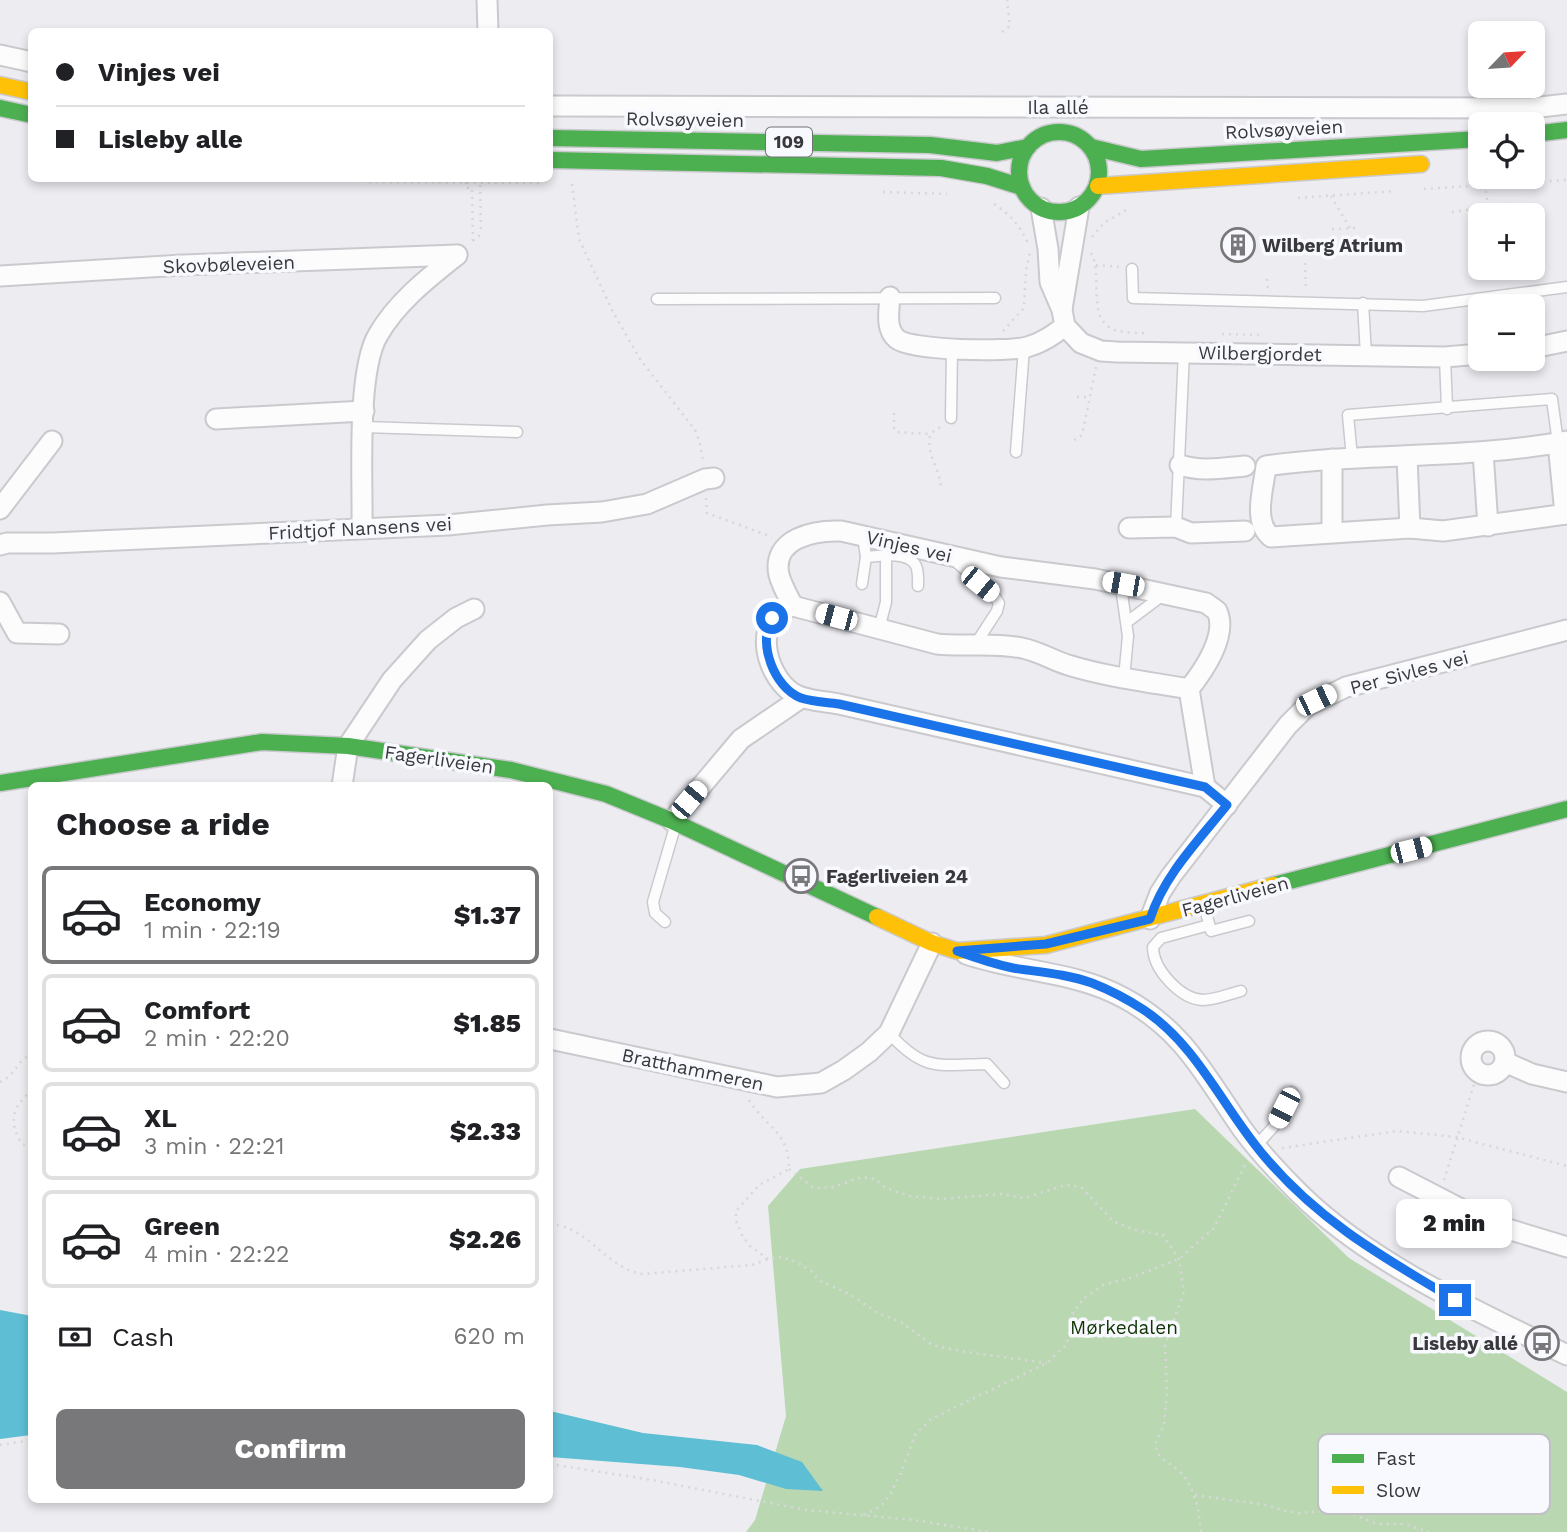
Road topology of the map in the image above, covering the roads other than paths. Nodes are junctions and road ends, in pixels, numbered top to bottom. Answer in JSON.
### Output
{"nodes":[{"id":1,"x":487,"y":0,"type":"edge"},
{"id":2,"x":488,"y":28,"type":"edge"},
{"id":3,"x":0,"y":55,"type":"edge"},
{"id":4,"x":28,"y":61,"type":"edge"},
{"id":5,"x":0,"y":85,"type":"edge"},
{"id":6,"x":28,"y":91,"type":"edge"},
{"id":7,"x":1567,"y":104,"type":"edge"},
{"id":8,"x":553,"y":106,"type":"edge"},
{"id":9,"x":0,"y":108,"type":"edge"},
{"id":10,"x":28,"y":114,"type":"edge"},
{"id":11,"x":1567,"y":130,"type":"edge"},
{"id":12,"x":1545,"y":133,"type":"edge"},
{"id":13,"x":553,"y":138,"type":"edge"},
{"id":14,"x":1468,"y":140,"type":"edge"},
{"id":15,"x":1028,"y":146,"type":"junction"},
{"id":16,"x":1091,"y":147,"type":"junction"},
{"id":17,"x":553,"y":160,"type":"edge"},
{"id":18,"x":1440,"y":163,"type":"dead end"},
{"id":19,"x":1098,"y":186,"type":"junction"},
{"id":20,"x":1022,"y":187,"type":"junction"},
{"id":21,"x":1079,"y":207,"type":"junction"},
{"id":22,"x":1041,"y":208,"type":"junction"},
{"id":23,"x":1132,"y":269,"type":"road end"},
{"id":24,"x":0,"y":276,"type":"edge"},
{"id":25,"x":1567,"y":287,"type":"edge"},
{"id":26,"x":890,"y":297,"type":"junction"},
{"id":27,"x":995,"y":298,"type":"dead end"},
{"id":28,"x":657,"y":299,"type":"dead end"},
{"id":29,"x":1363,"y":303,"type":"junction"},
{"id":30,"x":1064,"y":318,"type":"junction"},
{"id":31,"x":1567,"y":341,"type":"edge"},
{"id":32,"x":1545,"y":346,"type":"edge"},
{"id":33,"x":952,"y":348,"type":"junction"},
{"id":34,"x":1024,"y":348,"type":"junction"},
{"id":35,"x":1184,"y":352,"type":"junction"},
{"id":36,"x":1366,"y":355,"type":"junction"},
{"id":37,"x":1468,"y":355,"type":"edge"},
{"id":38,"x":1445,"y":357,"type":"junction"},
{"id":39,"x":1447,"y":409,"type":"junction"},
{"id":40,"x":951,"y":418,"type":"road end"},
{"id":41,"x":216,"y":419,"type":"dead end"},
{"id":42,"x":364,"y":419,"type":"junction"},
{"id":43,"x":517,"y":432,"type":"dead end"},
{"id":44,"x":52,"y":441,"type":"dead end"},
{"id":45,"x":1562,"y":442,"type":"edge"},
{"id":46,"x":1016,"y":452,"type":"dead end"},
{"id":47,"x":1483,"y":452,"type":"junction"},
{"id":48,"x":1407,"y":457,"type":"junction"},
{"id":49,"x":1352,"y":458,"type":"junction"},
{"id":50,"x":1332,"y":459,"type":"junction"},
{"id":51,"x":1180,"y":465,"type":"junction"},
{"id":52,"x":1245,"y":466,"type":"dead end"},
{"id":53,"x":710,"y":478,"type":"road end"},
{"id":54,"x":0,"y":509,"type":"edge"},
{"id":55,"x":1566,"y":514,"type":"edge"},
{"id":56,"x":1488,"y":526,"type":"junction"},
{"id":57,"x":1176,"y":527,"type":"junction"},
{"id":58,"x":362,"y":528,"type":"junction"},
{"id":59,"x":1129,"y":528,"type":"dead end"},
{"id":60,"x":1410,"y":528,"type":"junction"},
{"id":61,"x":1245,"y":531,"type":"dead end"},
{"id":62,"x":1332,"y":532,"type":"junction"},
{"id":63,"x":863,"y":536,"type":"junction"},
{"id":64,"x":0,"y":545,"type":"edge"},
{"id":65,"x":950,"y":555,"type":"junction"},
{"id":66,"x":886,"y":556,"type":"junction"},
{"id":67,"x":866,"y":557,"type":"junction"},
{"id":68,"x":862,"y":584,"type":"dead end"},
{"id":69,"x":1123,"y":584,"type":"junction"},
{"id":70,"x":918,"y":586,"type":"dead end"},
{"id":71,"x":1164,"y":594,"type":"junction"},
{"id":72,"x":0,"y":602,"type":"edge"},
{"id":73,"x":793,"y":606,"type":"junction"},
{"id":74,"x":474,"y":609,"type":"dead end"},
{"id":75,"x":1127,"y":622,"type":"junction"},
{"id":76,"x":879,"y":629,"type":"junction"},
{"id":77,"x":1567,"y":630,"type":"edge"},
{"id":78,"x":59,"y":634,"type":"dead end"},
{"id":79,"x":975,"y":645,"type":"junction"},
{"id":80,"x":1124,"y":678,"type":"junction"},
{"id":81,"x":1189,"y":689,"type":"junction"},
{"id":82,"x":801,"y":698,"type":"junction"},
{"id":83,"x":348,"y":746,"type":"junction"},
{"id":84,"x":343,"y":782,"type":"edge"},
{"id":85,"x":0,"y":783,"type":"edge"},
{"id":86,"x":1205,"y":787,"type":"junction"},
{"id":87,"x":1227,"y":805,"type":"junction"},
{"id":88,"x":1567,"y":809,"type":"edge"},
{"id":89,"x":674,"y":822,"type":"junction"},
{"id":90,"x":1204,"y":904,"type":"junction"},
{"id":91,"x":1150,"y":919,"type":"junction"},
{"id":92,"x":1249,"y":921,"type":"dead end"},
{"id":93,"x":665,"y":922,"type":"dead end"},
{"id":94,"x":1209,"y":925,"type":"junction"},
{"id":95,"x":932,"y":943,"type":"junction"},
{"id":96,"x":957,"y":951,"type":"junction"},
{"id":97,"x":1241,"y":991,"type":"dead end"},
{"id":98,"x":889,"y":1032,"type":"junction"},
{"id":99,"x":553,"y":1039,"type":"edge"},
{"id":100,"x":1505,"y":1062,"type":"junction"},
{"id":101,"x":1567,"y":1082,"type":"edge"},
{"id":102,"x":1004,"y":1083,"type":"dead end"},
{"id":103,"x":1292,"y":1092,"type":"dead end"},
{"id":104,"x":1260,"y":1151,"type":"junction"},
{"id":105,"x":1399,"y":1177,"type":"dead end"},
{"id":106,"x":1567,"y":1247,"type":"edge"},
{"id":107,"x":1567,"y":1355,"type":"edge"}],
"edges":[{"from":1,"to":2,"type":"street"},
{"from":3,"to":4,"type":"street"},
{"from":5,"to":6,"type":"main road"},
{"from":7,"to":8,"type":"street","name":"Ila allé"},
{"from":9,"to":10,"type":"main road"},
{"from":11,"to":12,"type":"main road"},
{"from":13,"to":15,"type":"main road","name":"Rolvsøyveien","number":"109"},
{"from":14,"to":16,"type":"main road","name":"Rolvsøyveien","number":"109"},
{"from":15,"to":16,"type":"main road","number":"109"},
{"from":15,"to":20,"type":"main road"},
{"from":16,"to":19,"type":"main road"},
{"from":17,"to":20,"type":"main road","number":"109"},
{"from":18,"to":19,"type":"main road"},
{"from":19,"to":21,"type":"main road"},
{"from":20,"to":22,"type":"main road"},
{"from":21,"to":22,"type":"main road"},
{"from":21,"to":30,"type":"street"},
{"from":22,"to":30,"type":"street"},
{"from":23,"to":29,"type":"lane"},
{"from":24,"to":42,"type":"street","name":"Skovbøleveien"},
{"from":25,"to":29,"type":"lane"},
{"from":26,"to":27,"type":"lane"},
{"from":26,"to":28,"type":"lane"},
{"from":26,"to":33,"type":"street"},
{"from":29,"to":36,"type":"lane"},
{"from":30,"to":34,"type":"street"},
{"from":30,"to":35,"type":"street","name":"Wilbergjordet"},
{"from":31,"to":32,"type":"street"},
{"from":33,"to":34,"type":"street"},
{"from":33,"to":40,"type":"lane"},
{"from":34,"to":46,"type":"lane"},
{"from":35,"to":36,"type":"street","name":"Wilbergjordet"},
{"from":35,"to":51,"type":"lane"},
{"from":36,"to":38,"type":"street","name":"Wilbergjordet"},
{"from":37,"to":38,"type":"street","name":"Wilbergjordet"},
{"from":38,"to":39,"type":"lane"},
{"from":39,"to":45,"type":"lane"},
{"from":39,"to":49,"type":"lane"},
{"from":41,"to":42,"type":"street"},
{"from":42,"to":43,"type":"lane"},
{"from":42,"to":58,"type":"street"},
{"from":44,"to":54,"type":"street"},
{"from":45,"to":47,"type":"street"},
{"from":45,"to":55,"type":"street"},
{"from":47,"to":48,"type":"street"},
{"from":47,"to":56,"type":"street"},
{"from":48,"to":49,"type":"street"},
{"from":48,"to":60,"type":"street"},
{"from":49,"to":50,"type":"street"},
{"from":50,"to":62,"type":"street"},
{"from":50,"to":62,"type":"street"},
{"from":51,"to":52,"type":"street"},
{"from":51,"to":57,"type":"lane"},
{"from":53,"to":58,"type":"street","name":"Fridtjof Nansens vei"},
{"from":55,"to":56,"type":"street"},
{"from":56,"to":60,"type":"street"},
{"from":57,"to":59,"type":"street"},
{"from":57,"to":61,"type":"street"},
{"from":58,"to":64,"type":"street","name":"Fridtjof Nansens vei"},
{"from":60,"to":62,"type":"street"},
{"from":63,"to":65,"type":"street","name":"Vinjes vei"},
{"from":63,"to":67,"type":"lane"},
{"from":63,"to":73,"type":"street","name":"Vinjes vei"},
{"from":65,"to":69,"type":"street","name":"Vinjes vei"},
{"from":65,"to":79,"type":"lane"},
{"from":66,"to":67,"type":"lane"},
{"from":66,"to":70,"type":"lane"},
{"from":66,"to":76,"type":"lane"},
{"from":67,"to":68,"type":"lane"},
{"from":69,"to":71,"type":"street","name":"Vinjes vei"},
{"from":69,"to":75,"type":"lane"},
{"from":71,"to":75,"type":"lane"},
{"from":71,"to":81,"type":"street","name":"Vinjes vei"},
{"from":72,"to":78,"type":"street"},
{"from":73,"to":76,"type":"street"},
{"from":73,"to":82,"type":"street"},
{"from":74,"to":83,"type":"street"},
{"from":75,"to":80,"type":"lane"},
{"from":76,"to":79,"type":"street"},
{"from":77,"to":87,"type":"street","name":"Per Sivles vei"},
{"from":79,"to":80,"type":"street"},
{"from":80,"to":81,"type":"street"},
{"from":81,"to":86,"type":"street"},
{"from":82,"to":86,"type":"street"},
{"from":82,"to":89,"type":"street"},
{"from":83,"to":84,"type":"street"},
{"from":83,"to":85,"type":"main road","name":"Fagerliveien"},
{"from":83,"to":89,"type":"main road","name":"Fagerliveien"},
{"from":86,"to":87,"type":"street"},
{"from":87,"to":91,"type":"street","name":"Per Sivles vei"},
{"from":88,"to":90,"type":"main road","name":"Fagerliveien"},
{"from":89,"to":93,"type":"lane"},
{"from":89,"to":95,"type":"main road","name":"Fagerliveien"},
{"from":90,"to":91,"type":"main road","name":"Fagerliveien"},
{"from":90,"to":94,"type":"lane"},
{"from":91,"to":96,"type":"main road","name":"Fagerliveien"},
{"from":92,"to":94,"type":"lane"},
{"from":94,"to":97,"type":"lane"},
{"from":95,"to":96,"type":"main road","name":"Fagerliveien"},
{"from":95,"to":98,"type":"street","name":"Bratthammeren"},
{"from":96,"to":104,"type":"street"},
{"from":98,"to":99,"type":"street","name":"Bratthammeren"},
{"from":98,"to":102,"type":"lane"},
{"from":100,"to":100,"type":"street"},
{"from":100,"to":101,"type":"street"},
{"from":103,"to":104,"type":"lane"},
{"from":104,"to":107,"type":"street"},
{"from":105,"to":106,"type":"street"}]}
